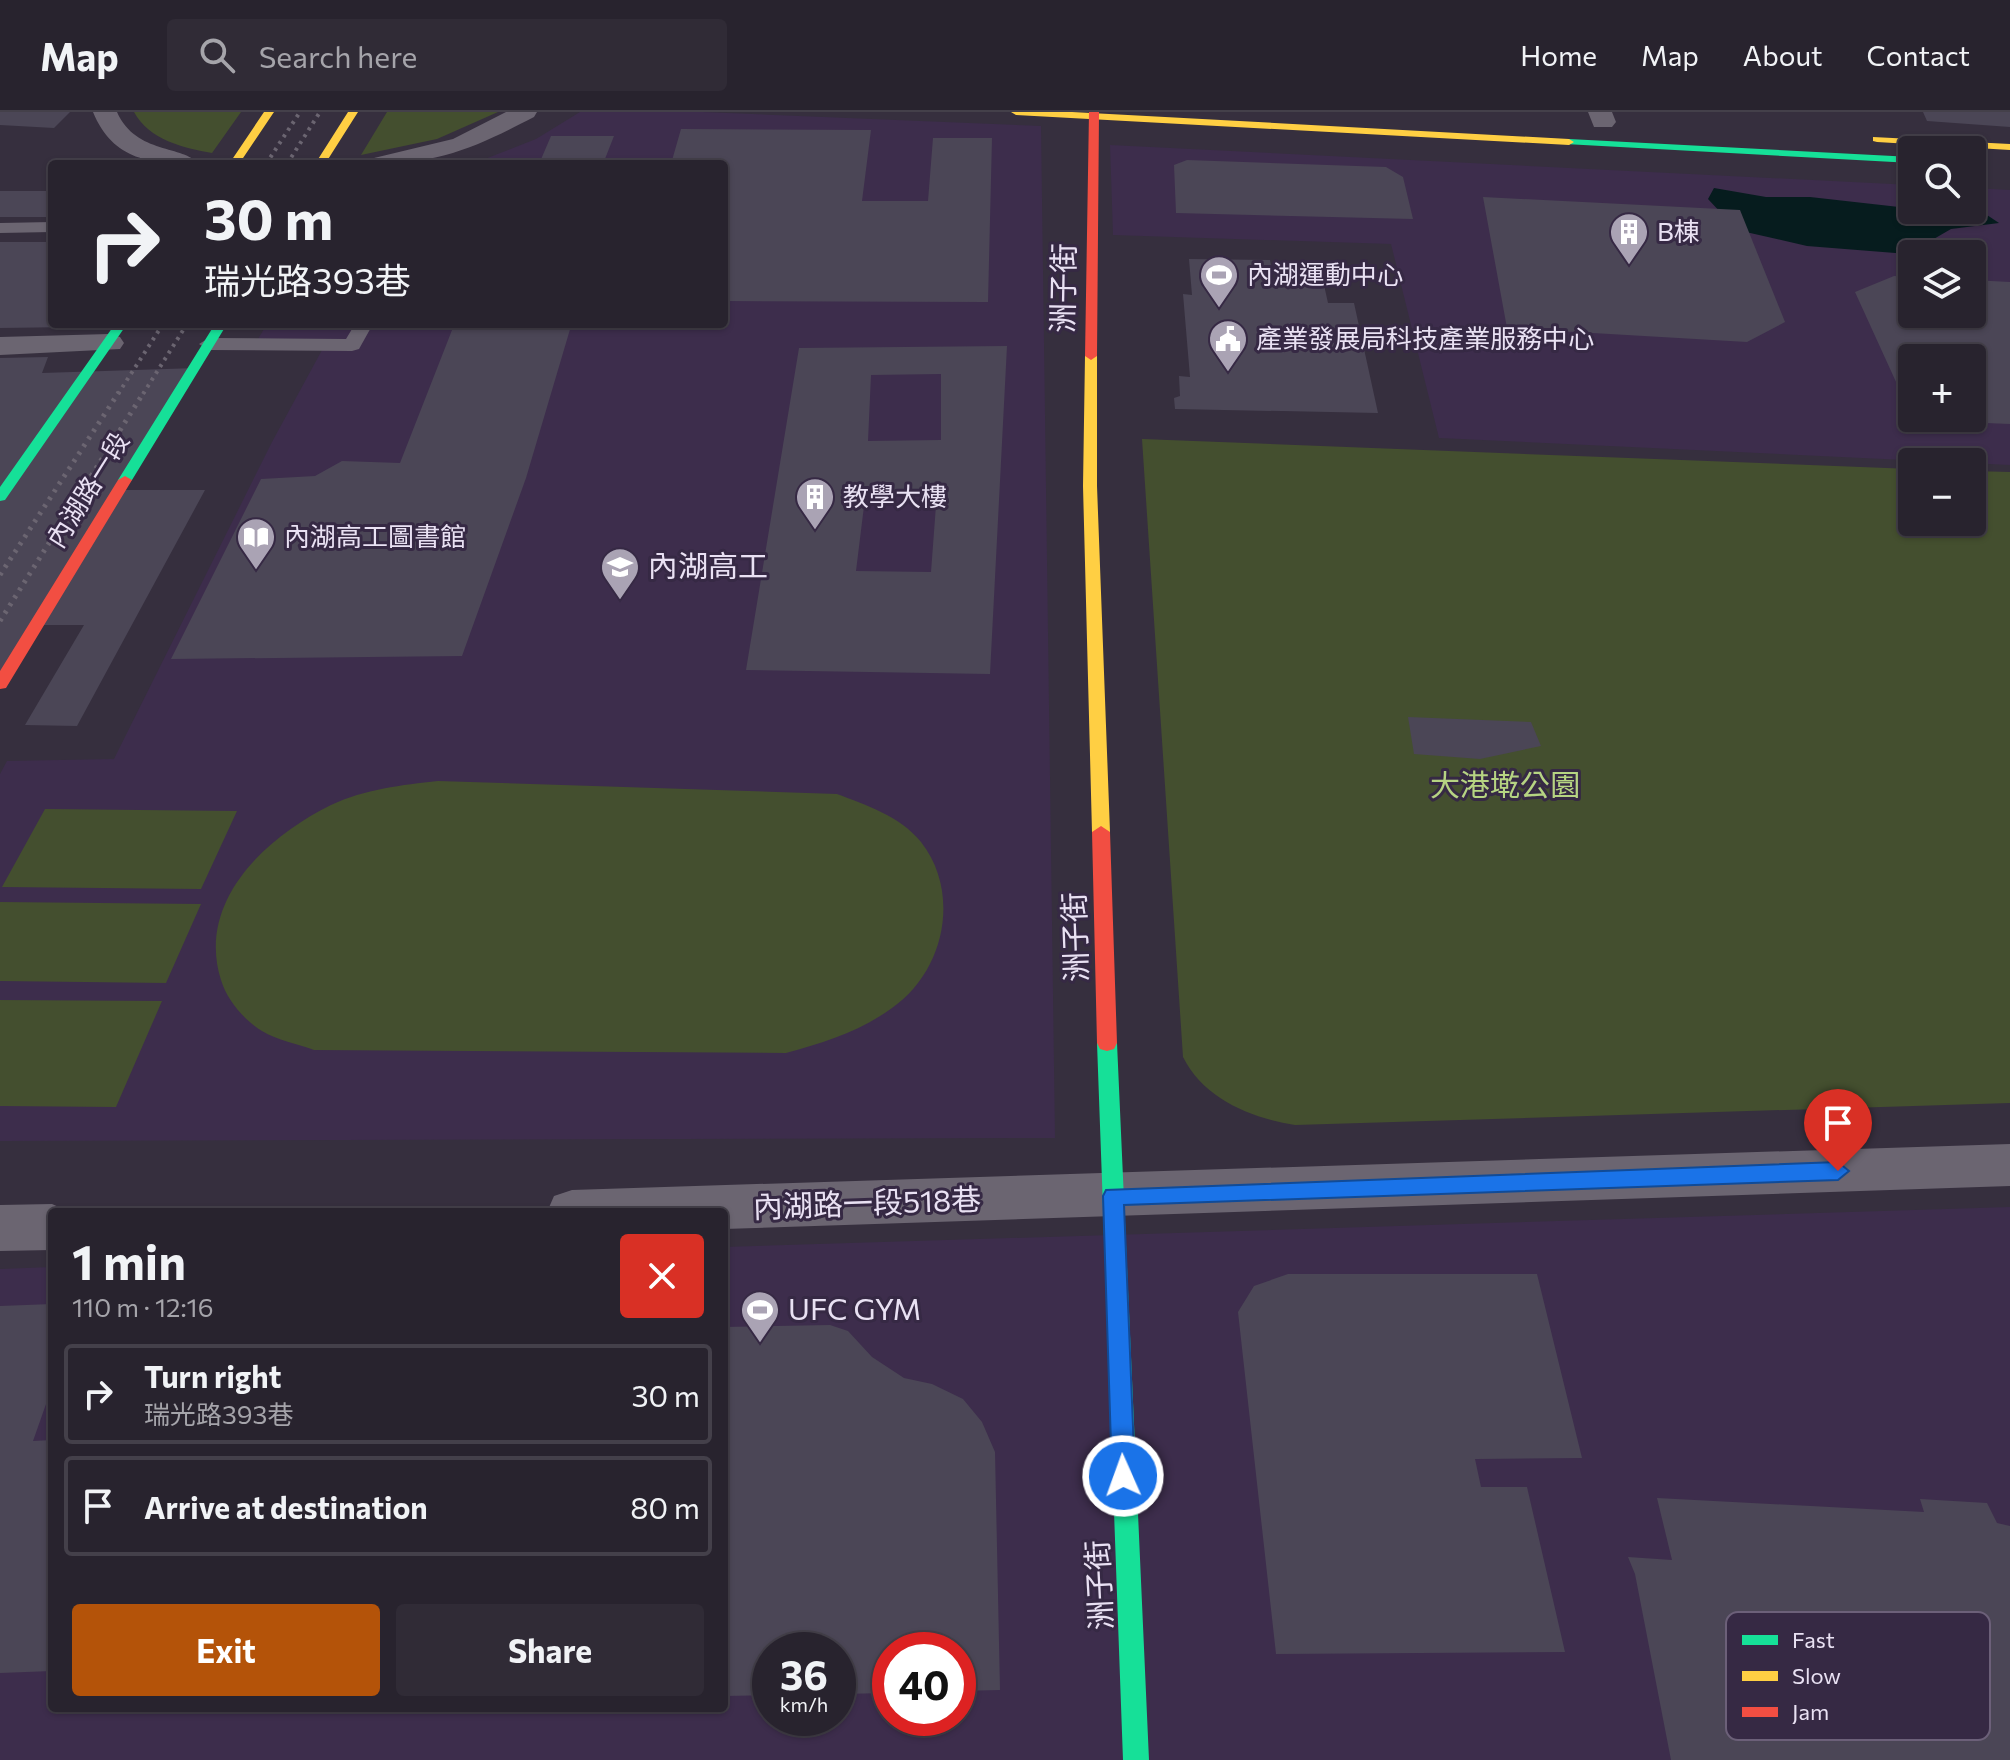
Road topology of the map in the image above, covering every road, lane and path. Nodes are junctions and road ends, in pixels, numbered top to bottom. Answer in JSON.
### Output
{"nodes":[{"id":1,"x":105,"y":112,"type":"edge"},
{"id":2,"x":269,"y":112,"type":"edge"},
{"id":3,"x":353,"y":112,"type":"edge"},
{"id":4,"x":525,"y":112,"type":"edge"},
{"id":5,"x":1016,"y":112,"type":"edge"},
{"id":6,"x":1094,"y":114,"type":"edge"},
{"id":7,"x":1854,"y":137,"type":"dead end"},
{"id":8,"x":2010,"y":147,"type":"edge"},
{"id":9,"x":1898,"y":159,"type":"edge"},
{"id":10,"x":168,"y":160,"type":"edge"},
{"id":11,"x":237,"y":160,"type":"edge"},
{"id":12,"x":323,"y":160,"type":"edge"},
{"id":13,"x":399,"y":160,"type":"edge"},
{"id":14,"x":1986,"y":164,"type":"edge"},
{"id":15,"x":2010,"y":165,"type":"edge"},
{"id":16,"x":48,"y":227,"type":"edge"},
{"id":17,"x":0,"y":228,"type":"edge"},
{"id":18,"x":219,"y":328,"type":"edge"},
{"id":19,"x":362,"y":328,"type":"edge"},
{"id":20,"x":115,"y":333,"type":"edge"},
{"id":21,"x":209,"y":344,"type":"junction"},
{"id":22,"x":0,"y":346,"type":"edge"},
{"id":23,"x":0,"y":497,"type":"edge"},
{"id":24,"x":0,"y":684,"type":"edge"},
{"id":25,"x":2010,"y":1165,"type":"edge"},
{"id":26,"x":1113,"y":1196,"type":"junction"},
{"id":27,"x":707,"y":1208,"type":"edge"},
{"id":28,"x":48,"y":1227,"type":"edge"},
{"id":29,"x":0,"y":1228,"type":"edge"},
{"id":30,"x":1136,"y":1760,"type":"edge"}],
"edges":[{"from":1,"to":10,"type":"street"},
{"from":2,"to":11,"type":"street"},
{"from":3,"to":12,"type":"street"},
{"from":4,"to":13,"type":"street"},
{"from":5,"to":6,"type":"street"},
{"from":6,"to":9,"type":"street"},
{"from":6,"to":26,"type":"street","name":"洲子街"},
{"from":7,"to":8,"type":"street"},
{"from":14,"to":15,"type":"street"},
{"from":16,"to":17,"type":"lane"},
{"from":18,"to":21,"type":"street","name":"內湖路一段"},
{"from":19,"to":21,"type":"lane"},
{"from":20,"to":22,"type":"street"},
{"from":20,"to":23,"type":"street"},
{"from":21,"to":24,"type":"street","name":"內湖路一段"},
{"from":25,"to":26,"type":"street","name":"內湖路一段518巷"},
{"from":26,"to":27,"type":"street","name":"內湖路一段518巷"},
{"from":26,"to":30,"type":"street","name":"洲子街"},
{"from":28,"to":29,"type":"street"}]}
